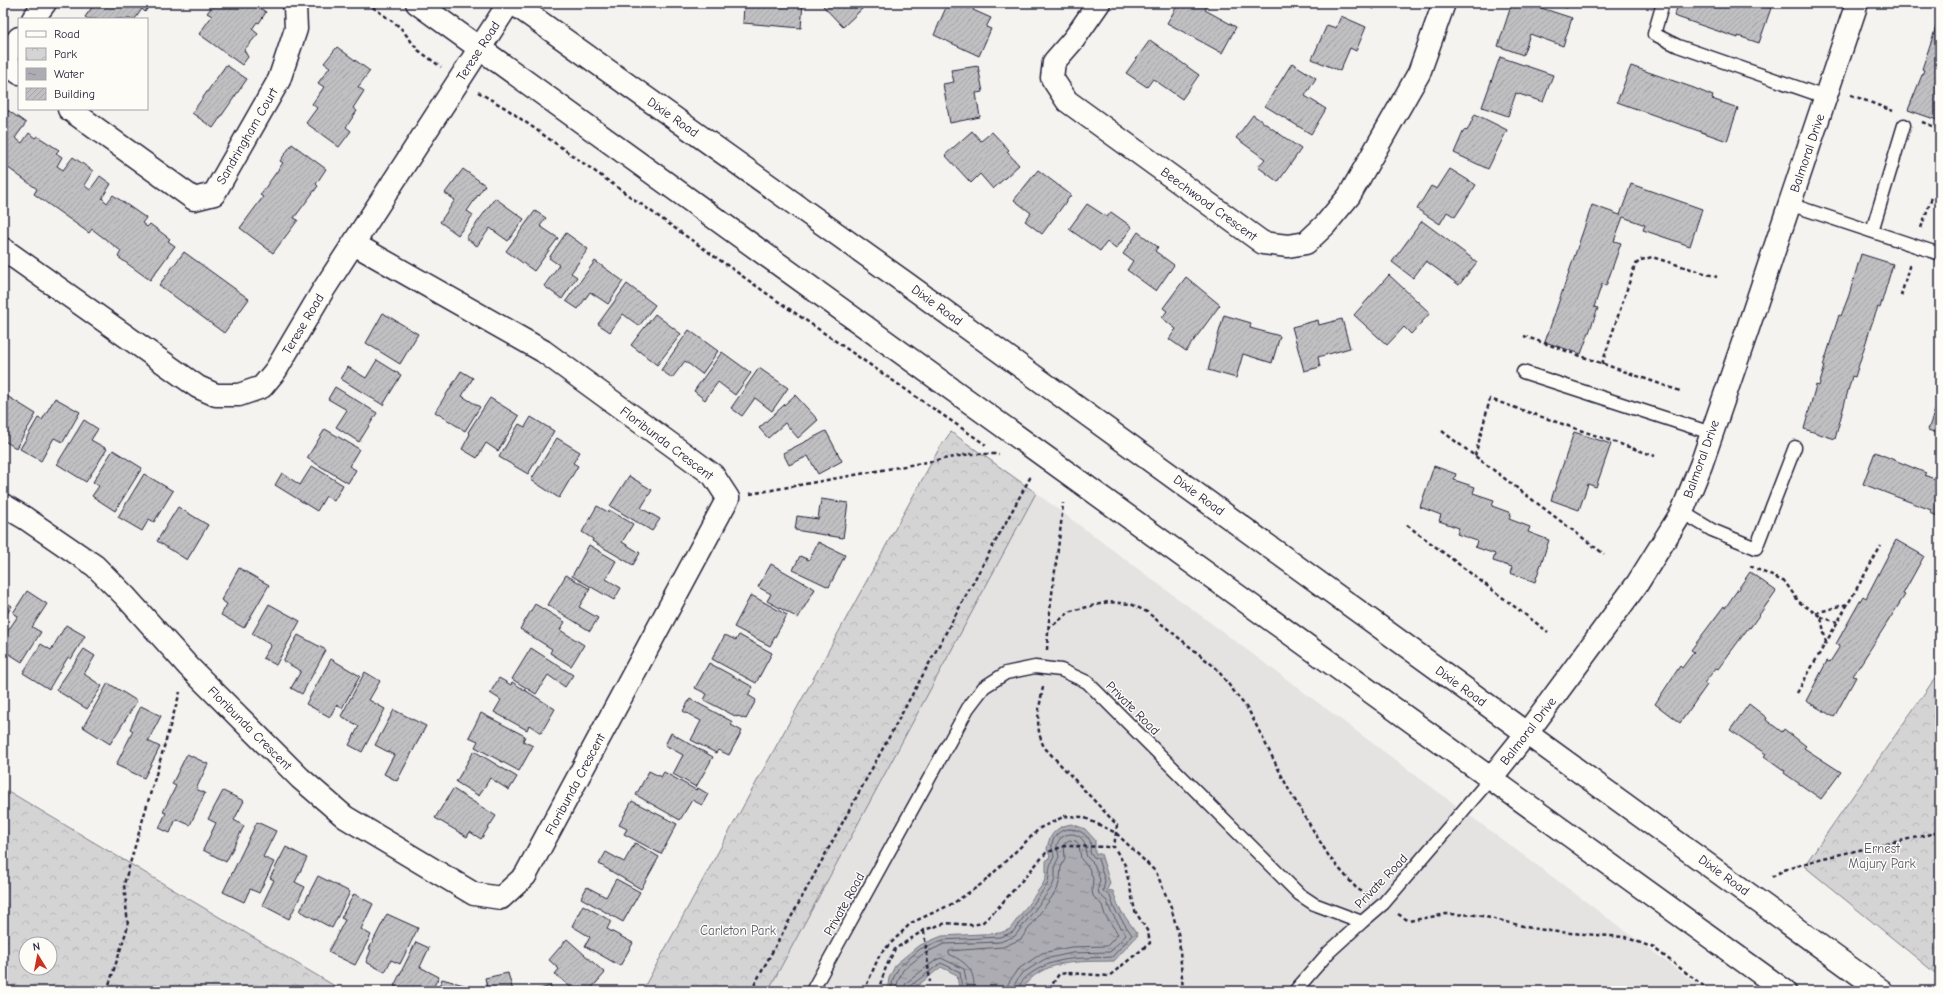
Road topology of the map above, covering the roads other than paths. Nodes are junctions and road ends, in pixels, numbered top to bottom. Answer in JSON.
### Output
{"nodes":[{"id":1,"x":45,"y":3,"type":"edge"},
{"id":2,"x":293,"y":3,"type":"edge"},
{"id":3,"x":417,"y":3,"type":"edge"},
{"id":4,"x":509,"y":3,"type":"edge"},
{"id":5,"x":513,"y":3,"type":"edge"},
{"id":6,"x":1099,"y":3,"type":"edge"},
{"id":7,"x":1444,"y":3,"type":"edge"},
{"id":8,"x":1663,"y":3,"type":"edge"},
{"id":9,"x":1856,"y":3,"type":"edge"},
{"id":10,"x":34,"y":18,"type":"edge"},
{"id":11,"x":18,"y":39,"type":"edge"},
{"id":12,"x":479,"y":48,"type":"junction"},
{"id":13,"x":3,"y":60,"type":"edge"},
{"id":14,"x":18,"y":72,"type":"edge"},
{"id":15,"x":1827,"y":92,"type":"junction"},
{"id":16,"x":70,"y":110,"type":"edge"},
{"id":17,"x":1904,"y":125,"type":"dead end"},
{"id":18,"x":1789,"y":204,"type":"junction"},
{"id":19,"x":1872,"y":231,"type":"junction"},
{"id":20,"x":354,"y":244,"type":"junction"},
{"id":21,"x":3,"y":249,"type":"edge"},
{"id":22,"x":1940,"y":254,"type":"edge"},
{"id":23,"x":1523,"y":372,"type":"dead end"},
{"id":24,"x":1711,"y":433,"type":"junction"},
{"id":25,"x":1795,"y":447,"type":"dead end"},
{"id":26,"x":3,"y":505,"type":"edge"},
{"id":27,"x":1682,"y":512,"type":"junction"},
{"id":28,"x":1527,"y":734,"type":"junction"},
{"id":29,"x":1491,"y":778,"type":"junction"},
{"id":30,"x":1362,"y":922,"type":"junction"},
{"id":31,"x":812,"y":991,"type":"edge"},
{"id":32,"x":1295,"y":991,"type":"edge"},
{"id":33,"x":1785,"y":991,"type":"edge"},
{"id":34,"x":1882,"y":991,"type":"edge"}],
"edges":[{"from":1,"to":10,"type":"street"},
{"from":2,"to":16,"type":"street","name":"Sandringham Court"},
{"from":3,"to":12,"type":"street"},
{"from":4,"to":12,"type":"street","name":"Terese Road"},
{"from":5,"to":28,"type":"street","name":"Dixie Road"},
{"from":6,"to":7,"type":"street","name":"Beechwood Crescent"},
{"from":8,"to":15,"type":"lane","name":"Balmoral Drive"},
{"from":9,"to":15,"type":"street","name":"Balmoral Drive"},
{"from":11,"to":13,"type":"street"},
{"from":12,"to":20,"type":"street","name":"Terese Road"},
{"from":12,"to":29,"type":"street"},
{"from":13,"to":14,"type":"street"},
{"from":15,"to":18,"type":"street","name":"Balmoral Drive"},
{"from":17,"to":19,"type":"lane"},
{"from":18,"to":19,"type":"lane"},
{"from":18,"to":24,"type":"street","name":"Balmoral Drive"},
{"from":19,"to":22,"type":"lane"},
{"from":20,"to":21,"type":"street","name":"Terese Road"},
{"from":20,"to":26,"type":"street","name":"Floribunda Crescent"},
{"from":23,"to":24,"type":"lane"},
{"from":24,"to":27,"type":"street","name":"Balmoral Drive"},
{"from":25,"to":27,"type":"lane"},
{"from":27,"to":28,"type":"street","name":"Balmoral Drive"},
{"from":28,"to":29,"type":"street","name":"Balmoral Drive"},
{"from":28,"to":34,"type":"street","name":"Dixie Road"},
{"from":29,"to":30,"type":"lane","name":"Private Road"},
{"from":29,"to":33,"type":"street"},
{"from":30,"to":31,"type":"lane","name":"Private Road"},
{"from":30,"to":32,"type":"lane"}]}
